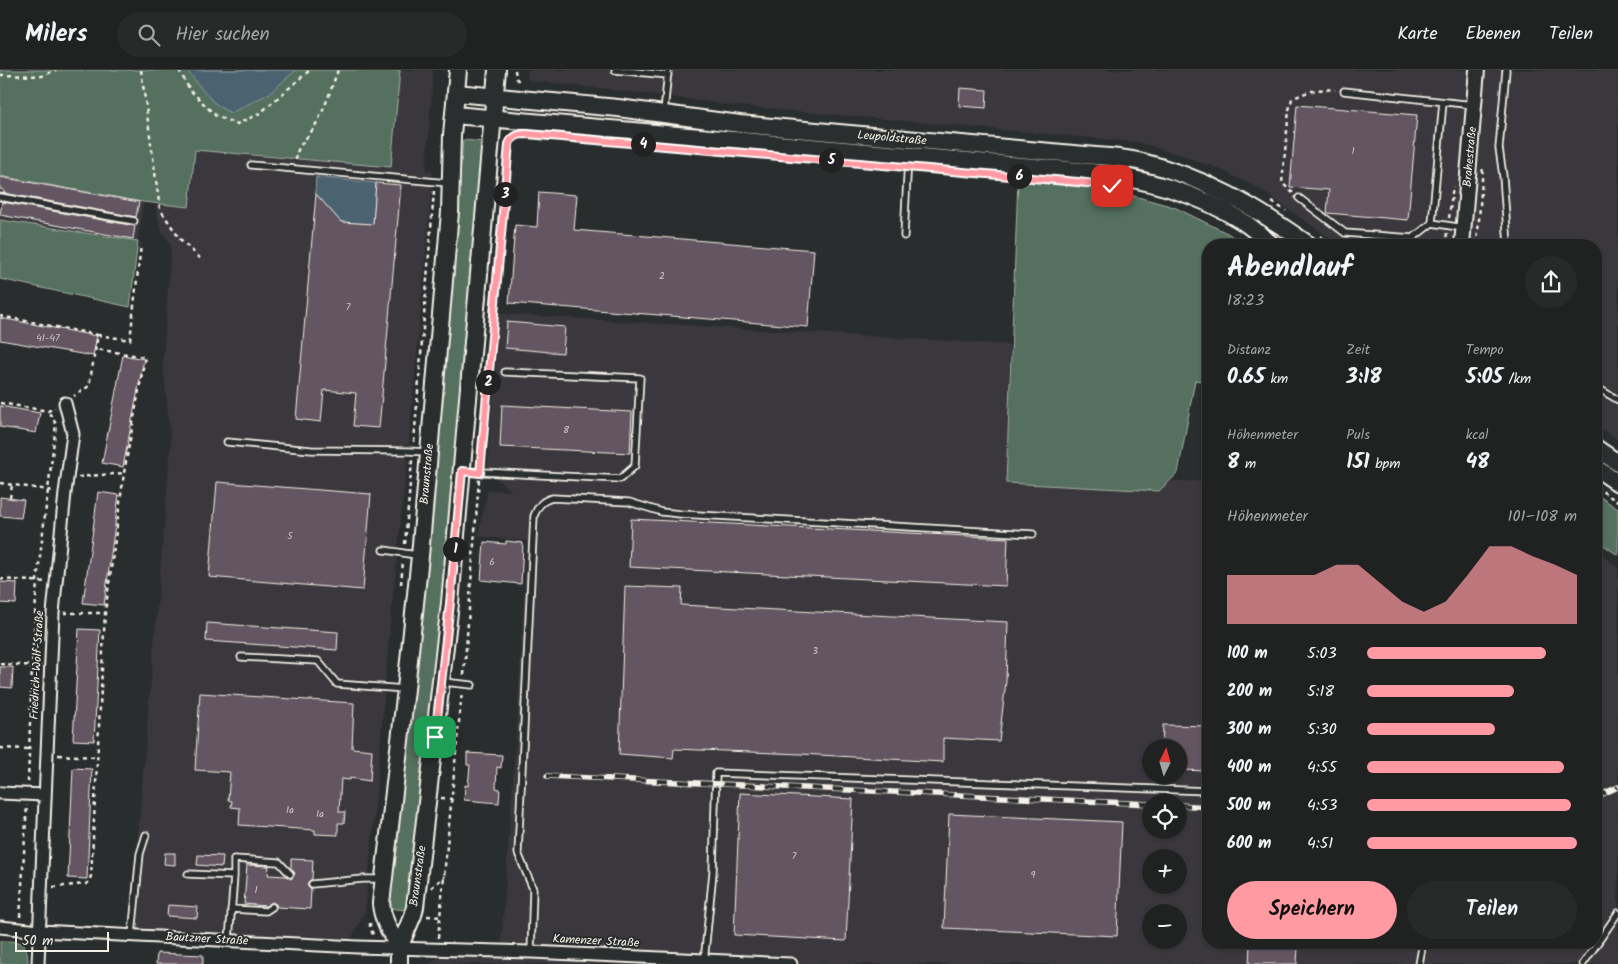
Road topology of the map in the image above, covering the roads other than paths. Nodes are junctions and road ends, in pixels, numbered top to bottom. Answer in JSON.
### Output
{"nodes":[{"id":1,"x":458,"y":70,"type":"edge"},
{"id":2,"x":497,"y":70,"type":"edge"},
{"id":3,"x":615,"y":70,"type":"edge"},
{"id":4,"x":1477,"y":70,"type":"edge"},
{"id":5,"x":1506,"y":70,"type":"edge"},
{"id":6,"x":668,"y":72,"type":"edge"},
{"id":7,"x":1344,"y":91,"type":"road end"},
{"id":8,"x":456,"y":93,"type":"junction"},
{"id":9,"x":495,"y":96,"type":"junction"},
{"id":10,"x":1443,"y":102,"type":"junction"},
{"id":11,"x":1474,"y":105,"type":"junction"},
{"id":12,"x":664,"y":113,"type":"junction"},
{"id":13,"x":454,"y":115,"type":"junction"},
{"id":14,"x":493,"y":119,"type":"junction"},
{"id":15,"x":908,"y":156,"type":"junction"},
{"id":16,"x":252,"y":165,"type":"dead end"},
{"id":17,"x":451,"y":183,"type":"junction"},
{"id":18,"x":0,"y":197,"type":"edge"},
{"id":19,"x":1299,"y":198,"type":"road end"},
{"id":20,"x":134,"y":221,"type":"dead end"},
{"id":21,"x":1432,"y":223,"type":"junction"},
{"id":22,"x":1464,"y":228,"type":"junction"},
{"id":23,"x":904,"y":236,"type":"dead end"},
{"id":24,"x":1265,"y":239,"type":"edge"},
{"id":25,"x":1300,"y":239,"type":"edge"},
{"id":26,"x":1463,"y":239,"type":"edge"},
{"id":27,"x":1508,"y":239,"type":"edge"},
{"id":28,"x":505,"y":372,"type":"dead end"},
{"id":29,"x":1602,"y":391,"type":"edge"},
{"id":30,"x":1618,"y":400,"type":"edge"},
{"id":31,"x":65,"y":403,"type":"road end"},
{"id":32,"x":228,"y":442,"type":"dead end"},
{"id":33,"x":429,"y":452,"type":"junction"},
{"id":34,"x":1602,"y":452,"type":"edge"},
{"id":35,"x":1618,"y":463,"type":"edge"},
{"id":36,"x":462,"y":471,"type":"junction"},
{"id":37,"x":1602,"y":472,"type":"edge"},
{"id":38,"x":1618,"y":483,"type":"edge"},
{"id":39,"x":1033,"y":534,"type":"dead end"},
{"id":40,"x":383,"y":550,"type":"dead end"},
{"id":41,"x":420,"y":556,"type":"junction"},
{"id":42,"x":241,"y":657,"type":"dead end"},
{"id":43,"x":441,"y":682,"type":"junction"},
{"id":44,"x":472,"y":685,"type":"dead end"},
{"id":45,"x":406,"y":689,"type":"junction"},
{"id":46,"x":1202,"y":791,"type":"edge"},
{"id":47,"x":0,"y":793,"type":"edge"},
{"id":48,"x":45,"y":795,"type":"junction"},
{"id":49,"x":146,"y":835,"type":"dead end"},
{"id":50,"x":188,"y":874,"type":"dead end"},
{"id":51,"x":290,"y":874,"type":"dead end"},
{"id":52,"x":234,"y":876,"type":"junction"},
{"id":53,"x":383,"y":880,"type":"junction"},
{"id":54,"x":312,"y":884,"type":"dead end"},
{"id":55,"x":272,"y":907,"type":"dead end"},
{"id":56,"x":231,"y":909,"type":"junction"},
{"id":57,"x":1618,"y":913,"type":"edge"},
{"id":58,"x":0,"y":928,"type":"edge"},
{"id":59,"x":40,"y":931,"type":"junction"},
{"id":60,"x":132,"y":935,"type":"junction"},
{"id":61,"x":1602,"y":936,"type":"edge"},
{"id":62,"x":229,"y":940,"type":"junction"},
{"id":63,"x":1422,"y":949,"type":"edge"},
{"id":64,"x":1593,"y":949,"type":"edge"},
{"id":65,"x":531,"y":952,"type":"junction"},
{"id":66,"x":399,"y":956,"type":"edge"},
{"id":67,"x":704,"y":962,"type":"edge"},
{"id":68,"x":38,"y":964,"type":"edge"},
{"id":69,"x":791,"y":964,"type":"edge"},
{"id":70,"x":1419,"y":964,"type":"edge"},
{"id":71,"x":1583,"y":964,"type":"edge"}],
"edges":[{"from":1,"to":8,"type":"main road","name":"Braunstraße"},
{"from":2,"to":9,"type":"main road","name":"Braunstraße"},
{"from":3,"to":6,"type":"lane"},
{"from":4,"to":11,"type":"street","name":"Brahestraße"},
{"from":5,"to":27,"type":"lane"},
{"from":6,"to":12,"type":"lane"},
{"from":7,"to":10,"type":"lane"},
{"from":8,"to":9,"type":"main road","name":"Leupoldstraße"},
{"from":8,"to":13,"type":"main road","name":"Braunstraße"},
{"from":9,"to":12,"type":"main road","name":"Leupoldstraße"},
{"from":9,"to":14,"type":"main road","name":"Braunstraße"},
{"from":10,"to":11,"type":"lane"},
{"from":10,"to":21,"type":"lane"},
{"from":11,"to":22,"type":"street","name":"Brahestraße"},
{"from":12,"to":25,"type":"main road","name":"Leupoldstraße"},
{"from":13,"to":14,"type":"main road","name":"Leupoldstraße"},
{"from":13,"to":17,"type":"main road","name":"Braunstraße"},
{"from":14,"to":15,"type":"main road","name":"Leupoldstraße"},
{"from":14,"to":36,"type":"main road","name":"Braunstraße"},
{"from":15,"to":23,"type":"lane"},
{"from":15,"to":24,"type":"main road","name":"Leupoldstraße"},
{"from":16,"to":17,"type":"lane"},
{"from":17,"to":33,"type":"main road","name":"Braunstraße"},
{"from":18,"to":20,"type":"lane"},
{"from":19,"to":21,"type":"lane"},
{"from":21,"to":22,"type":"lane"},
{"from":22,"to":26,"type":"street","name":"Brahestraße"},
{"from":28,"to":36,"type":"lane"},
{"from":29,"to":30,"type":"lane"},
{"from":31,"to":48,"type":"street","name":"Friedrich-Wolf-Straße"},
{"from":32,"to":33,"type":"lane"},
{"from":33,"to":41,"type":"main road","name":"Braunstraße"},
{"from":34,"to":35,"type":"main road"},
{"from":36,"to":43,"type":"main road","name":"Braunstraße"},
{"from":37,"to":38,"type":"main road"},
{"from":39,"to":65,"type":"lane"},
{"from":40,"to":41,"type":"lane"},
{"from":41,"to":45,"type":"main road","name":"Braunstraße"},
{"from":42,"to":45,"type":"lane"},
{"from":43,"to":44,"type":"lane"},
{"from":43,"to":66,"type":"main road","name":"Braunstraße"},
{"from":45,"to":53,"type":"main road","name":"Braunstraße"},
{"from":46,"to":67,"type":"lane"},
{"from":47,"to":48,"type":"street"},
{"from":48,"to":59,"type":"street","name":"Friedrich-Wolf-Straße"},
{"from":49,"to":60,"type":"lane"},
{"from":50,"to":52,"type":"lane"},
{"from":51,"to":52,"type":"lane"},
{"from":52,"to":56,"type":"lane"},
{"from":53,"to":54,"type":"lane"},
{"from":53,"to":66,"type":"main road","name":"Braunstraße"},
{"from":55,"to":56,"type":"lane"},
{"from":56,"to":62,"type":"lane"},
{"from":57,"to":61,"type":"lane"},
{"from":58,"to":59,"type":"street","name":"Bautzner Straße"},
{"from":59,"to":60,"type":"street","name":"Bautzner Straße"},
{"from":59,"to":68,"type":"street","name":"Friedrich-Wolf-Straße"},
{"from":60,"to":62,"type":"street","name":"Bautzner Straße"},
{"from":62,"to":66,"type":"street","name":"Bautzner Straße"},
{"from":63,"to":70,"type":"lane"},
{"from":64,"to":71,"type":"lane"},
{"from":65,"to":66,"type":"street","name":"Kamenzer Straße"},
{"from":65,"to":67,"type":"street","name":"Kamenzer Straße"},
{"from":67,"to":69,"type":"street","name":"Kamenzer Straße"}]}
